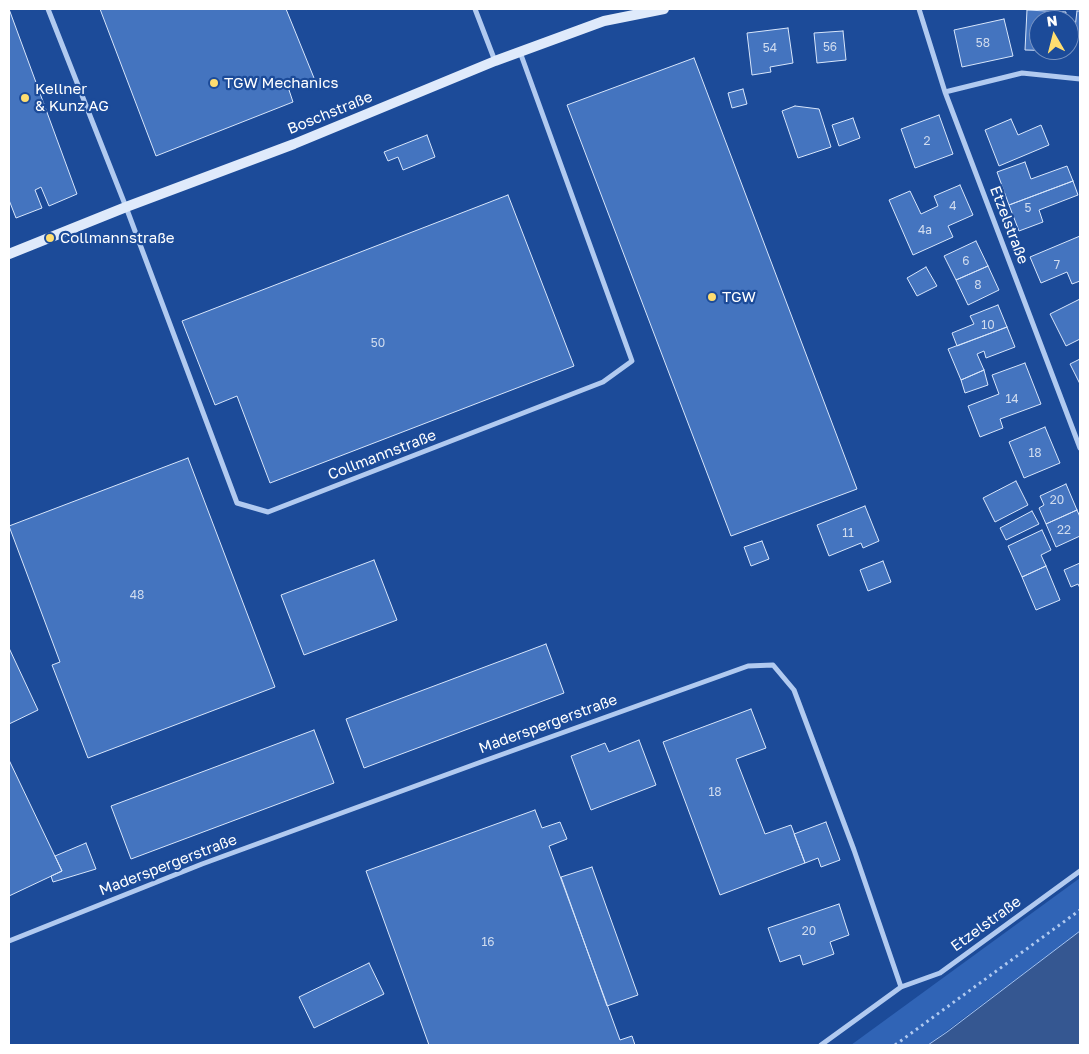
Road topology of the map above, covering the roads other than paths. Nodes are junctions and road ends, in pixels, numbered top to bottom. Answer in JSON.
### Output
{"nodes":[{"id":1,"x":48,"y":9,"type":"edge"},
{"id":2,"x":476,"y":9,"type":"edge"},
{"id":3,"x":664,"y":9,"type":"edge"},
{"id":4,"x":919,"y":9,"type":"edge"},
{"id":5,"x":520,"y":52,"type":"junction"},
{"id":6,"x":495,"y":61,"type":"junction"},
{"id":7,"x":1080,"y":79,"type":"edge"},
{"id":8,"x":945,"y":92,"type":"junction"},
{"id":9,"x":126,"y":207,"type":"junction"},
{"id":10,"x":9,"y":254,"type":"edge"},
{"id":11,"x":1080,"y":448,"type":"edge"},
{"id":12,"x":1080,"y":871,"type":"edge"},
{"id":13,"x":9,"y":941,"type":"edge"},
{"id":14,"x":901,"y":987,"type":"junction"},
{"id":15,"x":821,"y":1045,"type":"edge"}],
"edges":[{"from":1,"to":9,"type":"street","name":"Collmannstraße"},
{"from":2,"to":6,"type":"street"},
{"from":3,"to":5,"type":"main road","name":"Boschstraße"},
{"from":4,"to":8,"type":"street","name":"Etzelstraße"},
{"from":5,"to":6,"type":"main road","name":"Boschstraße"},
{"from":5,"to":9,"type":"street","name":"Collmannstraße"},
{"from":6,"to":9,"type":"main road","name":"Boschstraße"},
{"from":7,"to":8,"type":"street"},
{"from":8,"to":11,"type":"street","name":"Etzelstraße"},
{"from":9,"to":10,"type":"main road","name":"Boschstraße"},
{"from":12,"to":14,"type":"street","name":"Etzelstraße"},
{"from":13,"to":14,"type":"street","name":"Maderspergerstraße"},
{"from":14,"to":15,"type":"street","name":"Etzelstraße"}]}
